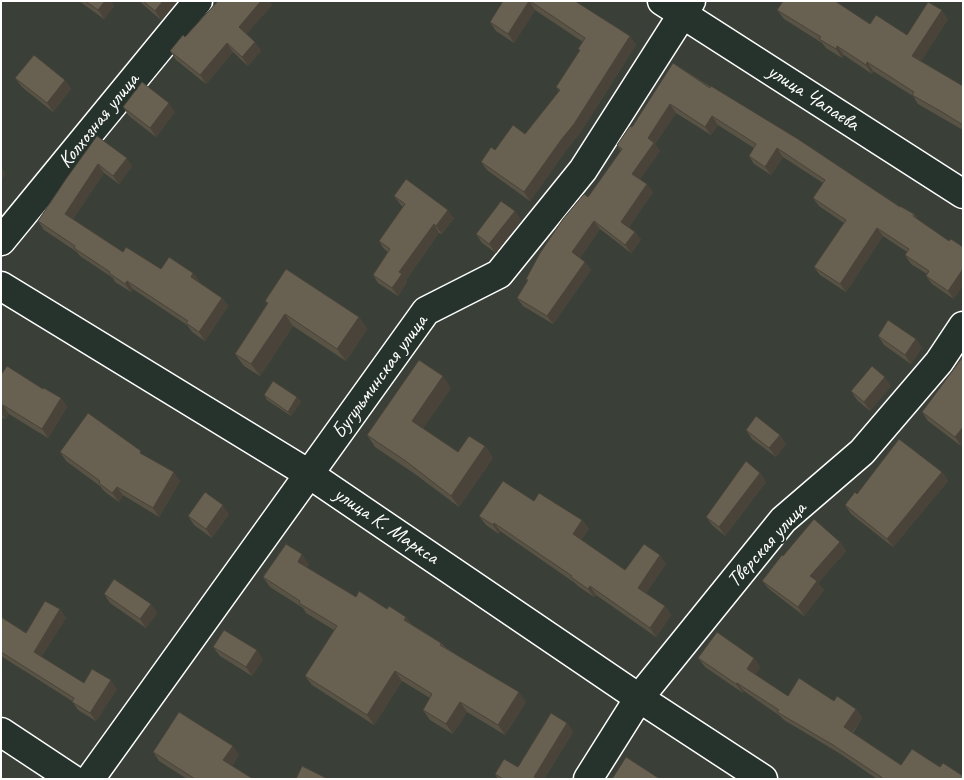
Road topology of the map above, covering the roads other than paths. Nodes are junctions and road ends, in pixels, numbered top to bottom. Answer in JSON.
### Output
{"nodes":[{"id":1,"x":198,"y":1,"type":"edge"},
{"id":2,"x":679,"y":6,"type":"edge"},
{"id":3,"x":963,"y":194,"type":"edge"},
{"id":4,"x":1,"y":241,"type":"edge"},
{"id":5,"x":1,"y":286,"type":"edge"},
{"id":6,"x":963,"y":326,"type":"edge"},
{"id":7,"x":308,"y":474,"type":"junction"},
{"id":8,"x":640,"y":698,"type":"junction"},
{"id":9,"x":1,"y":732,"type":"edge"},
{"id":10,"x":72,"y":779,"type":"edge"},
{"id":11,"x":90,"y":779,"type":"edge"},
{"id":12,"x":588,"y":779,"type":"edge"},
{"id":13,"x":763,"y":779,"type":"edge"}],
"edges":[{"from":1,"to":4,"type":"street","name":"Колхозная улица"},
{"from":2,"to":3,"type":"street","name":"улица Чапаева"},
{"from":2,"to":7,"type":"street","name":"Бугульминская улица"},
{"from":5,"to":7,"type":"street","name":"улица К. Маркса"},
{"from":6,"to":8,"type":"street","name":"Тверская улица"},
{"from":7,"to":8,"type":"street","name":"улица К. Маркса"},
{"from":7,"to":11,"type":"street","name":"Бугульминская улица"},
{"from":8,"to":12,"type":"street","name":"Тверская улица"},
{"from":8,"to":13,"type":"street","name":"улица К. Маркса"},
{"from":9,"to":10,"type":"street"}]}
